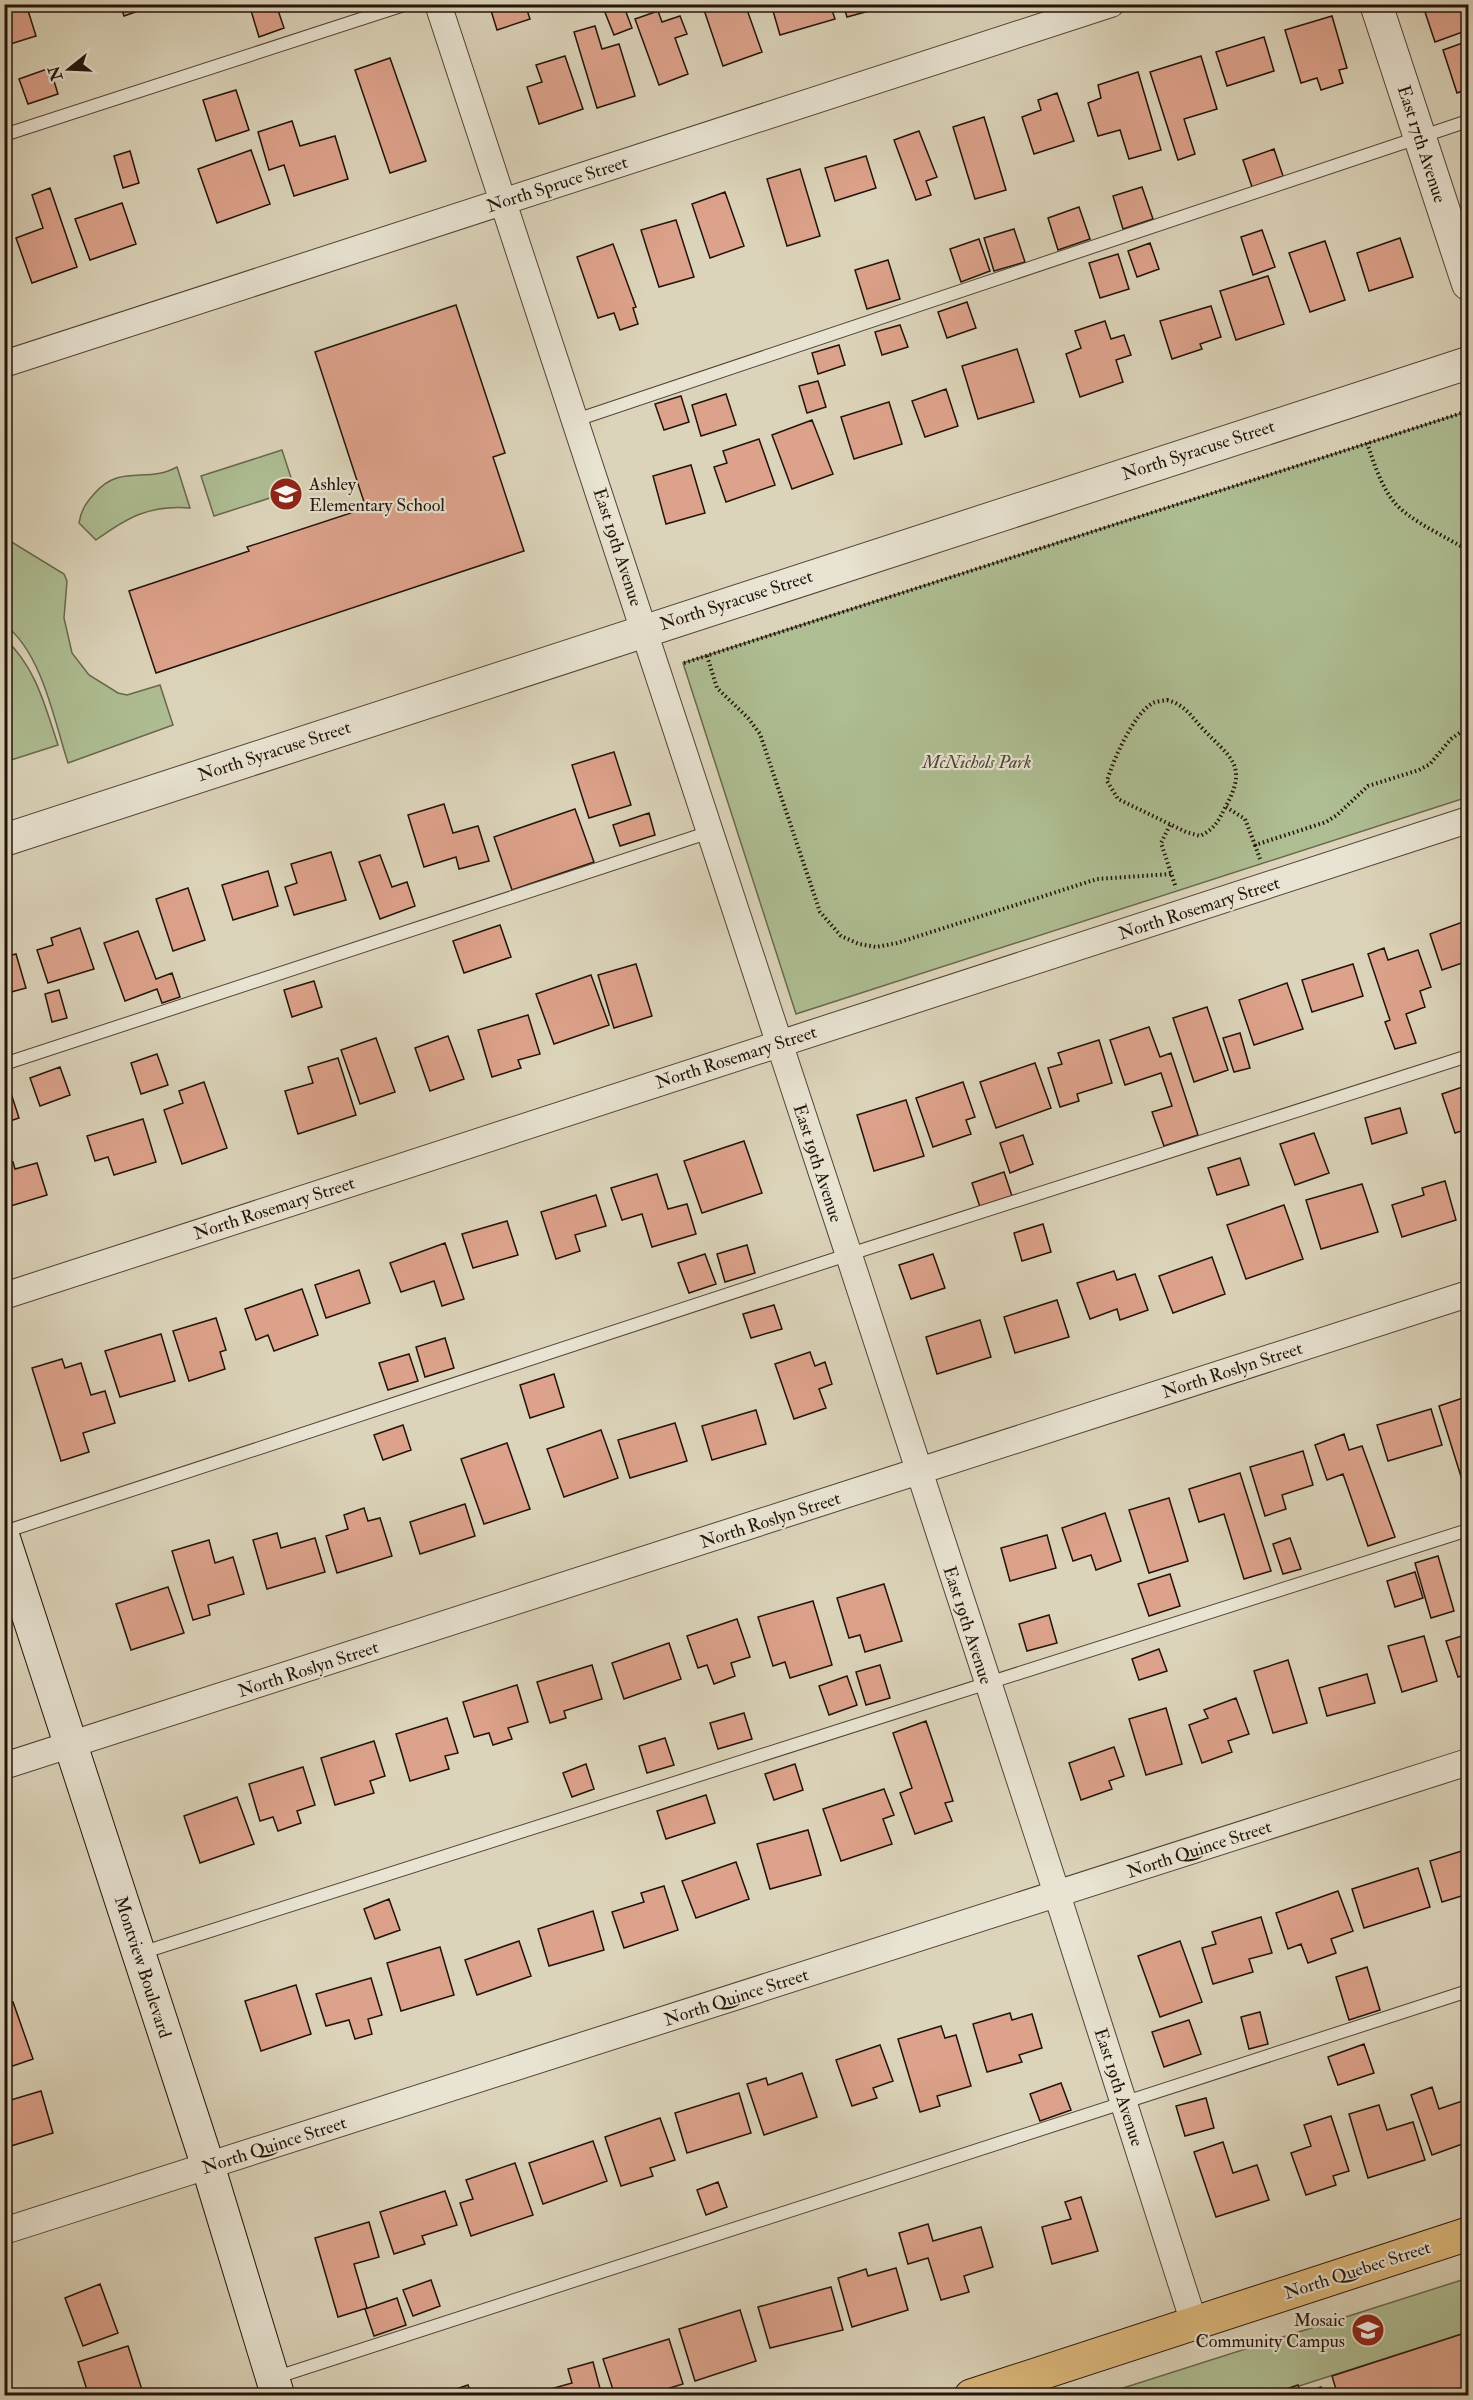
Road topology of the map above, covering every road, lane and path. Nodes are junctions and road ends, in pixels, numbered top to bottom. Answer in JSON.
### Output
{"nodes":[{"id":1,"x":407,"y":4,"type":"edge"},
{"id":2,"x":438,"y":4,"type":"edge"},
{"id":3,"x":1111,"y":4,"type":"edge"},
{"id":4,"x":1376,"y":4,"type":"edge"},
{"id":5,"x":1468,"y":122,"type":"edge"},
{"id":6,"x":4,"y":135,"type":"edge"},
{"id":7,"x":1420,"y":138,"type":"junction"},
{"id":8,"x":504,"y":201,"type":"junction"},
{"id":9,"x":1468,"y":284,"type":"edge"},
{"id":10,"x":1468,"y":363,"type":"edge"},
{"id":11,"x":4,"y":364,"type":"edge"},
{"id":12,"x":1468,"y":411,"type":"edge"},
{"id":13,"x":576,"y":420,"type":"junction"},
{"id":14,"x":1367,"y":443,"type":"junction"},
{"id":15,"x":1468,"y":550,"type":"edge"},
{"id":16,"x":645,"y":630,"type":"junction"},
{"id":17,"x":707,"y":656,"type":"junction"},
{"id":18,"x":658,"y":672,"type":"junction"},
{"id":19,"x":1468,"y":727,"type":"edge"},
{"id":20,"x":1226,"y":807,"type":"junction"},
{"id":21,"x":1468,"y":820,"type":"edge"},
{"id":22,"x":1170,"y":825,"type":"junction"},
{"id":23,"x":710,"y":832,"type":"junction"},
{"id":24,"x":4,"y":840,"type":"edge"},
{"id":25,"x":779,"y":1043,"type":"junction"},
{"id":26,"x":1468,"y":1056,"type":"edge"},
{"id":27,"x":4,"y":1064,"type":"edge"},
{"id":28,"x":847,"y":1255,"type":"junction"},
{"id":29,"x":1468,"y":1294,"type":"edge"},
{"id":30,"x":4,"y":1296,"type":"edge"},
{"id":31,"x":918,"y":1472,"type":"junction"},
{"id":32,"x":1468,"y":1530,"type":"edge"},
{"id":33,"x":4,"y":1532,"type":"edge"},
{"id":34,"x":4,"y":1540,"type":"edge"},
{"id":35,"x":987,"y":1683,"type":"junction"},
{"id":36,"x":71,"y":1745,"type":"junction"},
{"id":37,"x":1468,"y":1762,"type":"edge"},
{"id":38,"x":4,"y":1766,"type":"edge"},
{"id":39,"x":1057,"y":1894,"type":"junction"},
{"id":40,"x":139,"y":1954,"type":"junction"},
{"id":41,"x":1468,"y":1991,"type":"edge"},
{"id":42,"x":1123,"y":2102,"type":"junction"},
{"id":43,"x":208,"y":2166,"type":"junction"},
{"id":44,"x":4,"y":2231,"type":"edge"},
{"id":45,"x":1468,"y":2234,"type":"edge"},
{"id":46,"x":1194,"y":2323,"type":"junction"},
{"id":47,"x":276,"y":2387,"type":"edge"},
{"id":48,"x":971,"y":2396,"type":"edge"}],
"edges":[{"from":1,"to":6,"type":"lane"},
{"from":2,"to":8,"type":"street","name":"East 19th Avenue"},
{"from":3,"to":8,"type":"street","name":"North Spruce Street"},
{"from":4,"to":7,"type":"street","name":"East 17th Avenue"},
{"from":5,"to":7,"type":"lane"},
{"from":7,"to":9,"type":"street","name":"East 17th Avenue"},
{"from":7,"to":13,"type":"lane"},
{"from":8,"to":11,"type":"street","name":"North Spruce Street"},
{"from":8,"to":13,"type":"street","name":"East 19th Avenue"},
{"from":10,"to":16,"type":"street","name":"North Syracuse Street"},
{"from":12,"to":14,"type":"path"},
{"from":13,"to":16,"type":"street","name":"East 19th Avenue"},
{"from":14,"to":15,"type":"path"},
{"from":14,"to":17,"type":"path"},
{"from":16,"to":18,"type":"street","name":"East 19th Avenue"},
{"from":16,"to":24,"type":"street","name":"North Syracuse Street"},
{"from":17,"to":18,"type":"path"},
{"from":17,"to":22,"type":"path"},
{"from":18,"to":23,"type":"street","name":"East 19th Avenue"},
{"from":19,"to":20,"type":"path"},
{"from":20,"to":22,"type":"path"},
{"from":20,"to":22,"type":"path"},
{"from":21,"to":25,"type":"street","name":"North Rosemary Street"},
{"from":23,"to":25,"type":"street","name":"East 19th Avenue"},
{"from":23,"to":27,"type":"lane"},
{"from":25,"to":28,"type":"street","name":"East 19th Avenue"},
{"from":25,"to":30,"type":"street","name":"North Rosemary Street"},
{"from":26,"to":28,"type":"lane"},
{"from":28,"to":31,"type":"street","name":"East 19th Avenue"},
{"from":28,"to":33,"type":"lane"},
{"from":29,"to":31,"type":"street","name":"North Roslyn Street"},
{"from":31,"to":35,"type":"street","name":"East 19th Avenue"},
{"from":31,"to":36,"type":"street","name":"North Roslyn Street"},
{"from":32,"to":35,"type":"lane"},
{"from":34,"to":36,"type":"main road","name":"Montview Boulevard"},
{"from":35,"to":39,"type":"street","name":"East 19th Avenue"},
{"from":35,"to":40,"type":"lane"},
{"from":36,"to":38,"type":"street","name":"North Roslyn Street"},
{"from":36,"to":40,"type":"main road","name":"Montview Boulevard"},
{"from":37,"to":39,"type":"street","name":"North Quince Street"},
{"from":39,"to":42,"type":"street","name":"East 19th Avenue"},
{"from":39,"to":43,"type":"street","name":"North Quince Street"},
{"from":40,"to":43,"type":"main road","name":"Montview Boulevard"},
{"from":41,"to":42,"type":"lane"},
{"from":42,"to":46,"type":"street","name":"East 19th Avenue"},
{"from":42,"to":47,"type":"lane"},
{"from":43,"to":44,"type":"street","name":"North Quince Street"},
{"from":43,"to":47,"type":"main road","name":"Montview Boulevard"},
{"from":45,"to":46,"type":"main road","name":"North Quebec Street"},
{"from":46,"to":48,"type":"main road","name":"North Quebec Street"}]}
